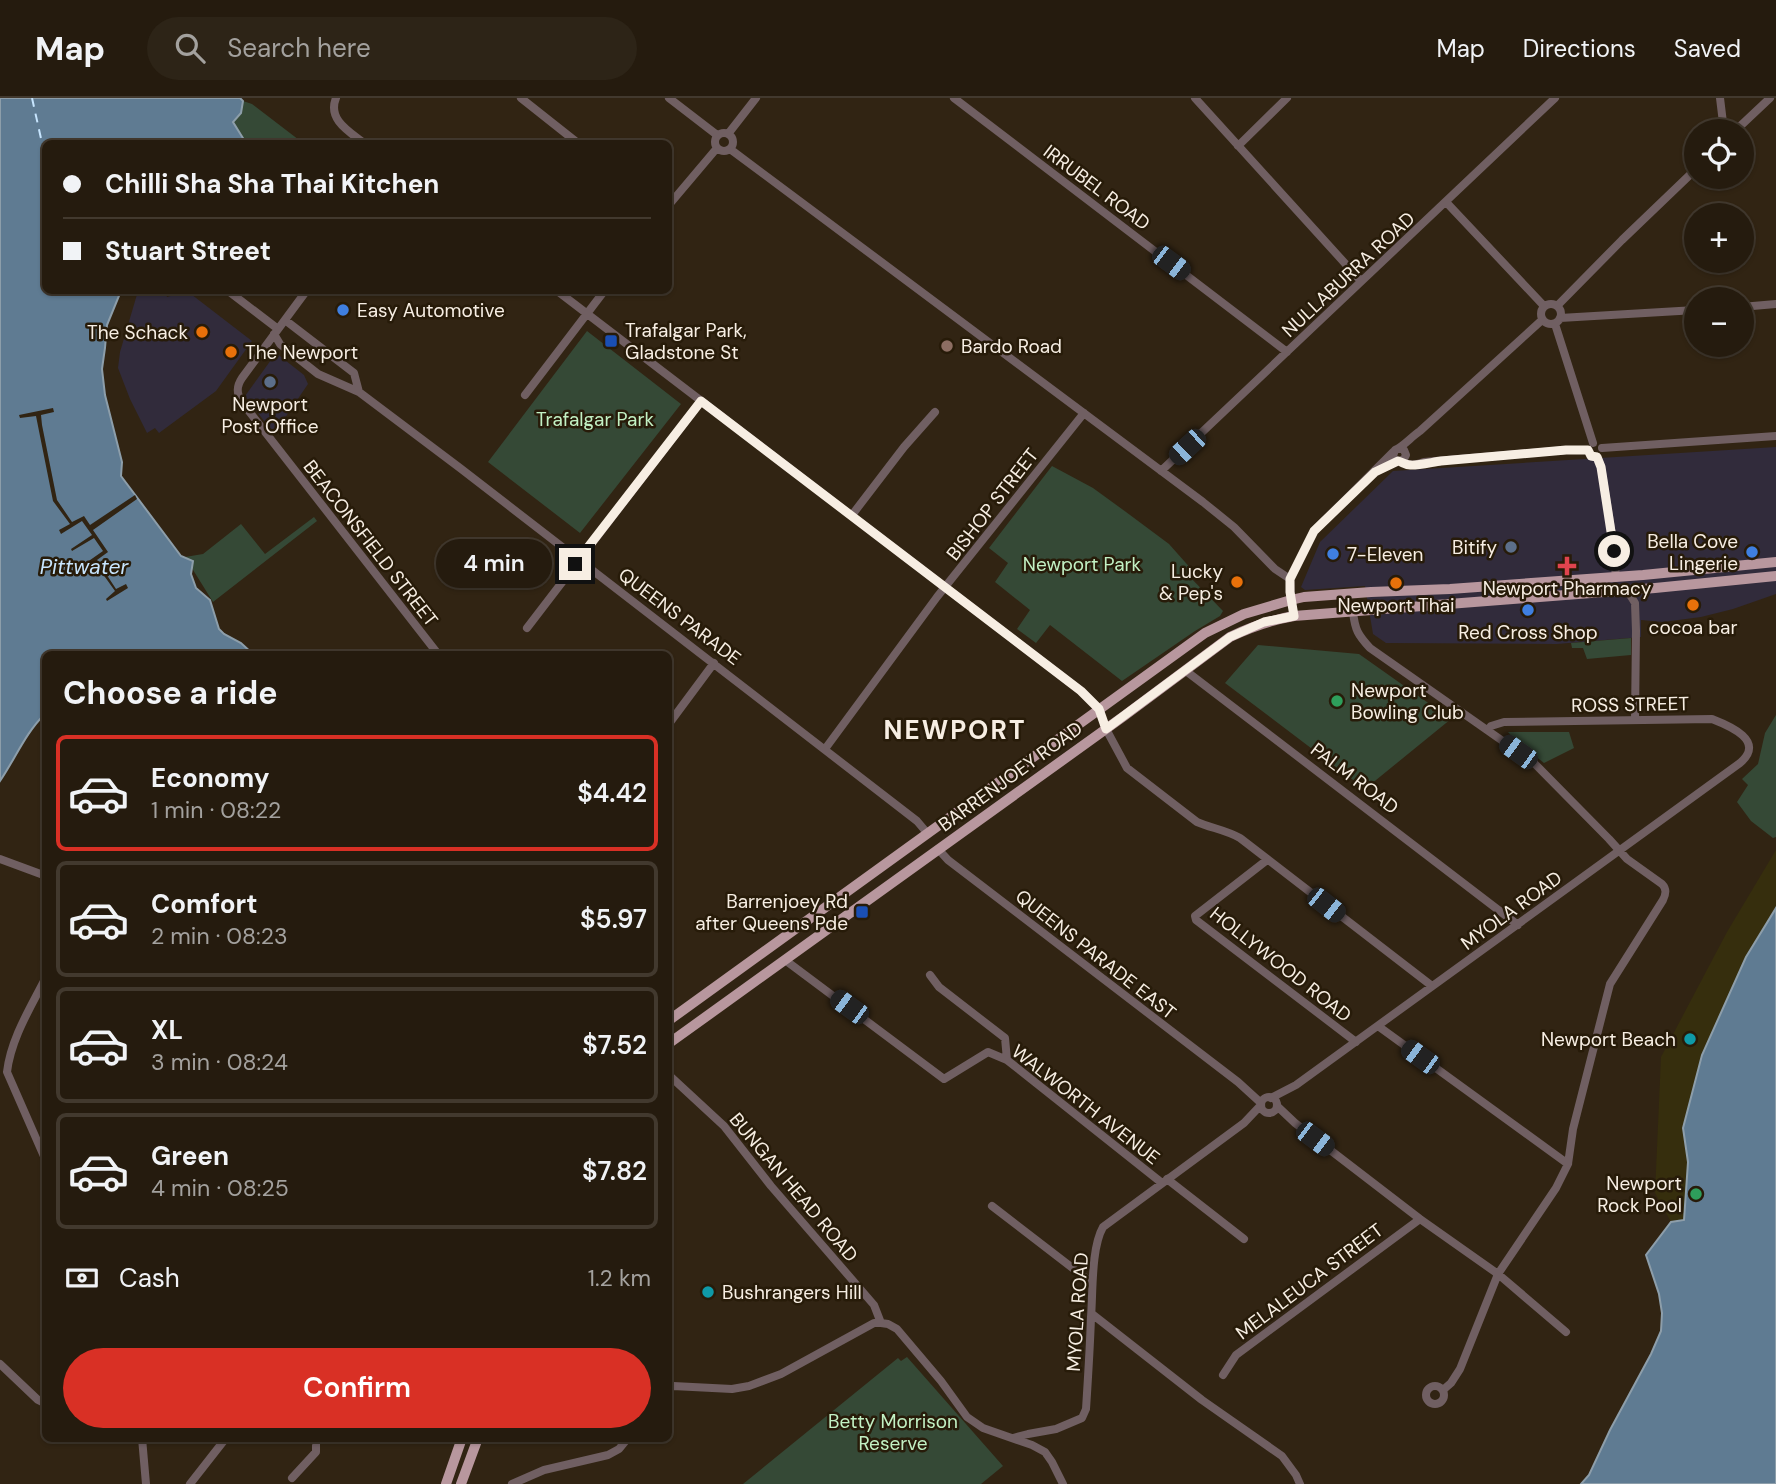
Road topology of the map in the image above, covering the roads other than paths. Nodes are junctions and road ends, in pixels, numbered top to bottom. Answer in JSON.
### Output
{"nodes":[{"id":1,"x":336,"y":98,"type":"edge"},
{"id":2,"x":521,"y":98,"type":"edge"},
{"id":3,"x":669,"y":98,"type":"edge"},
{"id":4,"x":756,"y":98,"type":"edge"},
{"id":5,"x":954,"y":98,"type":"edge"},
{"id":6,"x":1195,"y":98,"type":"edge"},
{"id":7,"x":1287,"y":98,"type":"edge"},
{"id":8,"x":1555,"y":98,"type":"edge"},
{"id":9,"x":1720,"y":98,"type":"edge"},
{"id":10,"x":1770,"y":98,"type":"edge"},
{"id":11,"x":1723,"y":119,"type":"edge"},
{"id":12,"x":1748,"y":119,"type":"edge"},
{"id":13,"x":728,"y":134,"type":"junction"},
{"id":14,"x":717,"y":135,"type":"junction"},
{"id":15,"x":360,"y":140,"type":"edge"},
{"id":16,"x":574,"y":140,"type":"edge"},
{"id":17,"x":1238,"y":146,"type":"junction"},
{"id":18,"x":717,"y":148,"type":"junction"},
{"id":19,"x":730,"y":149,"type":"junction"},
{"id":20,"x":1684,"y":181,"type":"edge"},
{"id":21,"x":672,"y":201,"type":"edge"},
{"id":22,"x":1446,"y":202,"type":"junction"},
{"id":23,"x":1361,"y":281,"type":"junction"},
{"id":24,"x":232,"y":294,"type":"edge"},
{"id":25,"x":304,"y":294,"type":"edge"},
{"id":26,"x":561,"y":294,"type":"edge"},
{"id":27,"x":602,"y":294,"type":"edge"},
{"id":28,"x":1776,"y":304,"type":"edge"},
{"id":29,"x":1544,"y":306,"type":"junction"},
{"id":30,"x":1557,"y":306,"type":"junction"},
{"id":31,"x":1754,"y":306,"type":"edge"},
{"id":32,"x":1684,"y":311,"type":"edge"},
{"id":33,"x":587,"y":314,"type":"junction"},
{"id":34,"x":285,"y":320,"type":"junction"},
{"id":35,"x":1542,"y":320,"type":"junction"},
{"id":36,"x":1558,"y":321,"type":"junction"},
{"id":37,"x":276,"y":332,"type":"junction"},
{"id":38,"x":1287,"y":352,"type":"junction"},
{"id":39,"x":359,"y":392,"type":"junction"},
{"id":40,"x":525,"y":396,"type":"dead end"},
{"id":41,"x":701,"y":401,"type":"junction"},
{"id":42,"x":935,"y":412,"type":"dead end"},
{"id":43,"x":1084,"y":413,"type":"junction"},
{"id":44,"x":1776,"y":436,"type":"edge"},
{"id":45,"x":1590,"y":446,"type":"junction"},
{"id":46,"x":1602,"y":448,"type":"junction"},
{"id":47,"x":1400,"y":455,"type":"junction"},
{"id":48,"x":1597,"y":457,"type":"junction"},
{"id":49,"x":1161,"y":471,"type":"junction"},
{"id":50,"x":852,"y":515,"type":"junction"},
{"id":51,"x":578,"y":560,"type":"junction"},
{"id":52,"x":1776,"y":562,"type":"edge"},
{"id":53,"x":1776,"y":576,"type":"edge"},
{"id":54,"x":1616,"y":577,"type":"junction"},
{"id":55,"x":1290,"y":579,"type":"junction"},
{"id":56,"x":945,"y":588,"type":"junction"},
{"id":57,"x":1627,"y":590,"type":"junction"},
{"id":58,"x":1371,"y":592,"type":"junction"},
{"id":59,"x":1337,"y":594,"type":"junction"},
{"id":60,"x":1291,"y":600,"type":"junction"},
{"id":61,"x":1353,"y":612,"type":"junction"},
{"id":62,"x":1294,"y":616,"type":"junction"},
{"id":63,"x":527,"y":628,"type":"dead end"},
{"id":64,"x":436,"y":651,"type":"edge"},
{"id":65,"x":1174,"y":656,"type":"junction"},
{"id":66,"x":714,"y":663,"type":"junction"},
{"id":67,"x":1185,"y":671,"type":"junction"},
{"id":68,"x":1099,"y":709,"type":"junction"},
{"id":69,"x":1635,"y":719,"type":"junction"},
{"id":70,"x":672,"y":720,"type":"edge"},
{"id":71,"x":1106,"y":729,"type":"junction"},
{"id":72,"x":1488,"y":730,"type":"junction"},
{"id":73,"x":825,"y":749,"type":"junction"},
{"id":74,"x":1744,"y":760,"type":"joint"},
{"id":75,"x":928,"y":834,"type":"junction"},
{"id":76,"x":938,"y":849,"type":"junction"},
{"id":77,"x":1619,"y":850,"type":"junction"},
{"id":78,"x":0,"y":859,"type":"edge"},
{"id":79,"x":1267,"y":860,"type":"junction"},
{"id":80,"x":42,"y":875,"type":"edge"},
{"id":81,"x":1518,"y":925,"type":"junction"},
{"id":82,"x":785,"y":960,"type":"junction"},
{"id":83,"x":930,"y":975,"type":"dead end"},
{"id":84,"x":42,"y":985,"type":"edge"},
{"id":85,"x":1432,"y":986,"type":"junction"},
{"id":86,"x":672,"y":1018,"type":"edge"},
{"id":87,"x":1378,"y":1026,"type":"junction"},
{"id":88,"x":672,"y":1041,"type":"edge"},
{"id":89,"x":1356,"y":1042,"type":"junction"},
{"id":90,"x":1007,"y":1060,"type":"junction"},
{"id":91,"x":672,"y":1078,"type":"edge"},
{"id":92,"x":1268,"y":1105,"type":"junction"},
{"id":93,"x":42,"y":1152,"type":"edge"},
{"id":94,"x":1568,"y":1164,"type":"junction"},
{"id":95,"x":1164,"y":1181,"type":"junction"},
{"id":96,"x":992,"y":1206,"type":"dead end"},
{"id":97,"x":1420,"y":1219,"type":"junction"},
{"id":98,"x":1244,"y":1239,"type":"dead end"},
{"id":99,"x":1498,"y":1274,"type":"junction"},
{"id":100,"x":1092,"y":1283,"type":"junction"},
{"id":101,"x":1092,"y":1314,"type":"junction"},
{"id":102,"x":881,"y":1323,"type":"junction"},
{"id":103,"x":1566,"y":1332,"type":"dead end"},
{"id":104,"x":0,"y":1364,"type":"edge"},
{"id":105,"x":1223,"y":1375,"type":"dead end"},
{"id":106,"x":672,"y":1387,"type":"edge"},
{"id":107,"x":1443,"y":1390,"type":"dead end"},
{"id":108,"x":42,"y":1402,"type":"edge"},
{"id":109,"x":1013,"y":1438,"type":"junction"},
{"id":110,"x":142,"y":1442,"type":"edge"},
{"id":111,"x":223,"y":1442,"type":"edge"},
{"id":112,"x":315,"y":1442,"type":"edge"},
{"id":113,"x":462,"y":1442,"type":"edge"},
{"id":114,"x":477,"y":1442,"type":"edge"},
{"id":115,"x":624,"y":1442,"type":"edge"},
{"id":116,"x":292,"y":1478,"type":"dead end"},
{"id":117,"x":146,"y":1484,"type":"edge"},
{"id":118,"x":190,"y":1484,"type":"edge"},
{"id":119,"x":446,"y":1484,"type":"edge"},
{"id":120,"x":461,"y":1484,"type":"edge"},
{"id":121,"x":512,"y":1484,"type":"edge"},
{"id":122,"x":1063,"y":1484,"type":"edge"},
{"id":123,"x":1300,"y":1484,"type":"edge"}],
"edges":[{"from":1,"to":15,"type":"street"},
{"from":2,"to":16,"type":"street"},
{"from":3,"to":14,"type":"street"},
{"from":4,"to":13,"type":"street"},
{"from":5,"to":38,"type":"street","name":"IRRUBEL ROAD"},
{"from":6,"to":17,"type":"street"},
{"from":7,"to":17,"type":"street"},
{"from":8,"to":22,"type":"street","name":"NULLABURRA ROAD"},
{"from":9,"to":11,"type":"street"},
{"from":10,"to":12,"type":"street"},
{"from":13,"to":14,"type":"street"},
{"from":13,"to":19,"type":"street"},
{"from":14,"to":18,"type":"street"},
{"from":17,"to":23,"type":"street"},
{"from":18,"to":19,"type":"street"},
{"from":18,"to":21,"type":"street"},
{"from":19,"to":43,"type":"street"},
{"from":20,"to":30,"type":"street"},
{"from":22,"to":23,"type":"street","name":"NULLABURRA ROAD"},
{"from":22,"to":29,"type":"street"},
{"from":23,"to":38,"type":"street","name":"NULLABURRA ROAD"},
{"from":24,"to":37,"type":"street","name":"QUEENS PARADE"},
{"from":25,"to":34,"type":"street","name":"BEACONSFIELD STREET"},
{"from":26,"to":33,"type":"street"},
{"from":27,"to":33,"type":"street"},
{"from":28,"to":31,"type":"street"},
{"from":29,"to":30,"type":"street"},
{"from":29,"to":35,"type":"street"},
{"from":30,"to":36,"type":"street"},
{"from":32,"to":36,"type":"street"},
{"from":33,"to":40,"type":"street"},
{"from":33,"to":41,"type":"street"},
{"from":34,"to":37,"type":"street","name":"BEACONSFIELD STREET"},
{"from":34,"to":39,"type":"street","name":"QUEENS PARADE"},
{"from":35,"to":36,"type":"street"},
{"from":35,"to":47,"type":"street"},
{"from":36,"to":45,"type":"street"},
{"from":37,"to":39,"type":"street","name":"QUEENS PARADE"},
{"from":37,"to":64,"type":"street","name":"BEACONSFIELD STREET"},
{"from":38,"to":49,"type":"street","name":"NULLABURRA ROAD"},
{"from":39,"to":51,"type":"street","name":"QUEENS PARADE"},
{"from":41,"to":50,"type":"street"},
{"from":41,"to":51,"type":"street"},
{"from":42,"to":50,"type":"street"},
{"from":43,"to":49,"type":"street"},
{"from":43,"to":56,"type":"street","name":"BISHOP STREET"},
{"from":44,"to":46,"type":"street"},
{"from":45,"to":46,"type":"street"},
{"from":45,"to":47,"type":"street"},
{"from":45,"to":48,"type":"street"},
{"from":46,"to":48,"type":"street"},
{"from":47,"to":55,"type":"street"},
{"from":48,"to":54,"type":"street"},
{"from":49,"to":55,"type":"street"},
{"from":50,"to":56,"type":"street"},
{"from":51,"to":63,"type":"street"},
{"from":51,"to":66,"type":"street","name":"QUEENS PARADE"},
{"from":52,"to":54,"type":"main road","name":"BARRENJOEY ROAD"},
{"from":53,"to":57,"type":"main road","name":"BARRENJOEY ROAD"},
{"from":54,"to":58,"type":"main road","name":"BARRENJOEY ROAD"},
{"from":55,"to":60,"type":"street"},
{"from":56,"to":68,"type":"street"},
{"from":56,"to":73,"type":"street","name":"BISHOP STREET"},
{"from":57,"to":61,"type":"main road","name":"BARRENJOEY ROAD"},
{"from":57,"to":69,"type":"street"},
{"from":58,"to":59,"type":"main road","name":"BARRENJOEY ROAD"},
{"from":58,"to":61,"type":"main road"},
{"from":59,"to":60,"type":"main road","name":"BARRENJOEY ROAD"},
{"from":59,"to":61,"type":"main road"},
{"from":60,"to":62,"type":"main road"},
{"from":60,"to":65,"type":"main road","name":"BARRENJOEY ROAD"},
{"from":61,"to":62,"type":"main road","name":"BARRENJOEY ROAD"},
{"from":61,"to":72,"type":"street"},
{"from":62,"to":67,"type":"main road","name":"BARRENJOEY ROAD"},
{"from":65,"to":67,"type":"main road","name":"PALM ROAD"},
{"from":65,"to":68,"type":"main road","name":"BARRENJOEY ROAD"},
{"from":66,"to":70,"type":"street"},
{"from":66,"to":73,"type":"street","name":"QUEENS PARADE"},
{"from":67,"to":71,"type":"main road","name":"BARRENJOEY ROAD"},
{"from":67,"to":81,"type":"street","name":"PALM ROAD"},
{"from":68,"to":71,"type":"main road"},
{"from":68,"to":75,"type":"main road","name":"BARRENJOEY ROAD"},
{"from":69,"to":72,"type":"street","name":"ROSS STREET"},
{"from":69,"to":74,"type":"street","name":"ROSS STREET"},
{"from":71,"to":76,"type":"main road","name":"BARRENJOEY ROAD"},
{"from":71,"to":79,"type":"street"},
{"from":72,"to":77,"type":"street"},
{"from":73,"to":75,"type":"street","name":"QUEENS PARADE"},
{"from":74,"to":77,"type":"street","name":"MYOLA ROAD"},
{"from":75,"to":76,"type":"main road","name":"QUEENS PARADE"},
{"from":75,"to":86,"type":"main road","name":"BARRENJOEY ROAD"},
{"from":76,"to":82,"type":"main road","name":"BARRENJOEY ROAD"},
{"from":76,"to":92,"type":"street","name":"QUEENS PARADE EAST"},
{"from":77,"to":81,"type":"street","name":"MYOLA ROAD"},
{"from":77,"to":94,"type":"street"},
{"from":78,"to":80,"type":"street"},
{"from":79,"to":85,"type":"street"},
{"from":79,"to":89,"type":"street","name":"HOLLYWOOD ROAD"},
{"from":81,"to":85,"type":"street","name":"MYOLA ROAD"},
{"from":82,"to":88,"type":"main road","name":"BARRENJOEY ROAD"},
{"from":82,"to":90,"type":"street","name":"WALWORTH AVENUE"},
{"from":83,"to":90,"type":"street"},
{"from":84,"to":93,"type":"street"},
{"from":85,"to":87,"type":"street","name":"MYOLA ROAD"},
{"from":87,"to":89,"type":"street","name":"MYOLA ROAD"},
{"from":87,"to":94,"type":"street"},
{"from":89,"to":92,"type":"street","name":"MYOLA ROAD"},
{"from":90,"to":95,"type":"street","name":"WALWORTH AVENUE"},
{"from":91,"to":102,"type":"street","name":"BUNGAN HEAD ROAD"},
{"from":92,"to":95,"type":"street","name":"MYOLA ROAD"},
{"from":92,"to":97,"type":"street","name":"QUEENS PARADE EAST"},
{"from":94,"to":99,"type":"street"},
{"from":95,"to":98,"type":"street","name":"WALWORTH AVENUE"},
{"from":95,"to":100,"type":"street","name":"MYOLA ROAD"},
{"from":96,"to":100,"type":"street"},
{"from":97,"to":99,"type":"street","name":"QUEENS PARADE EAST"},
{"from":97,"to":105,"type":"street","name":"MELALEUCA STREET"},
{"from":99,"to":103,"type":"street","name":"QUEENS PARADE EAST"},
{"from":99,"to":107,"type":"street"},
{"from":100,"to":101,"type":"street","name":"MYOLA ROAD"},
{"from":101,"to":109,"type":"street","name":"MYOLA ROAD"},
{"from":101,"to":123,"type":"street"},
{"from":102,"to":106,"type":"street"},
{"from":102,"to":109,"type":"street","name":"BUNGAN HEAD ROAD"},
{"from":104,"to":108,"type":"street"},
{"from":109,"to":122,"type":"street","name":"BUNGAN HEAD ROAD"},
{"from":110,"to":117,"type":"street"},
{"from":111,"to":118,"type":"street"},
{"from":112,"to":116,"type":"street"},
{"from":113,"to":119,"type":"main road"},
{"from":114,"to":120,"type":"main road"},
{"from":115,"to":121,"type":"street"}]}
